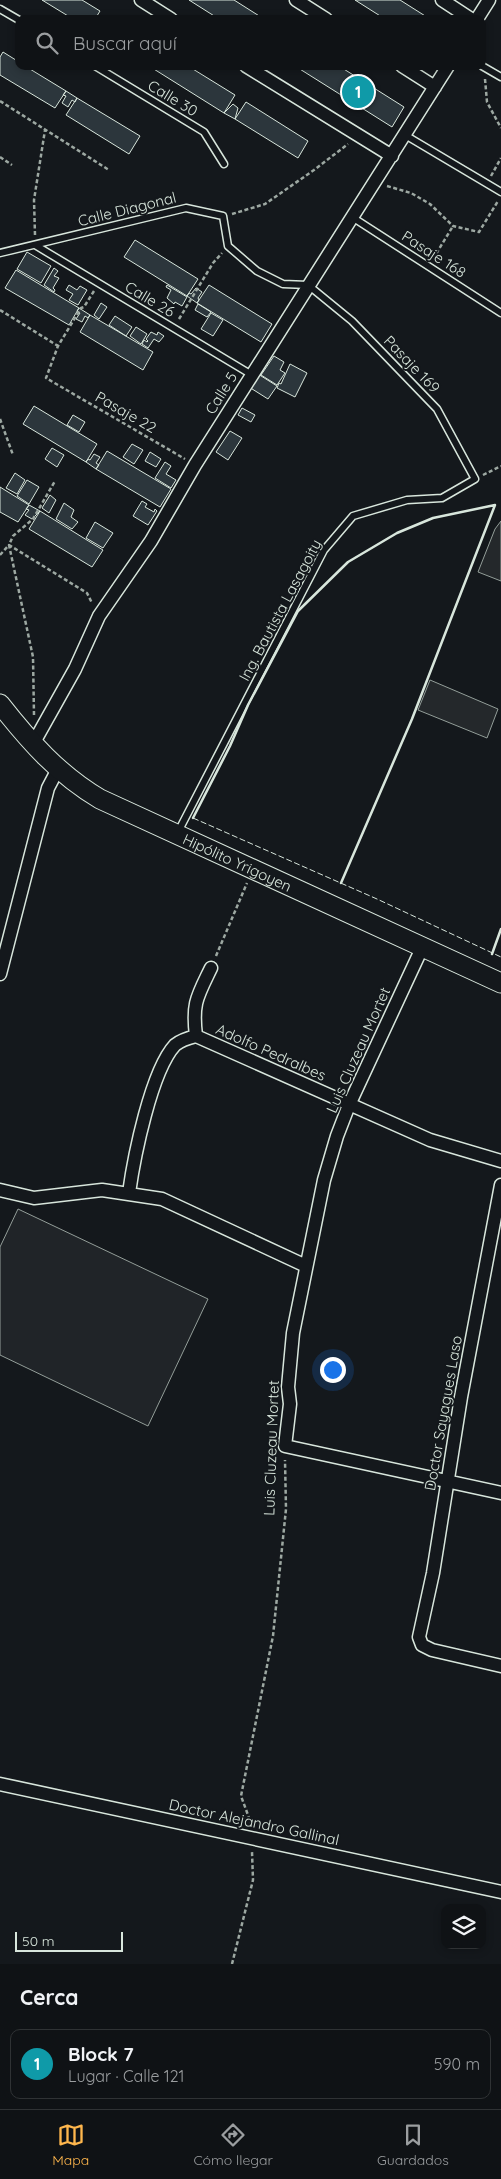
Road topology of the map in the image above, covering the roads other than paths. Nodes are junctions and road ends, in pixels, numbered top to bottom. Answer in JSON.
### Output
{"nodes":[{"id":1,"x":141,"y":0,"type":"edge"},
{"id":2,"x":296,"y":0,"type":"edge"},
{"id":3,"x":442,"y":0,"type":"edge"},
{"id":4,"x":489,"y":0,"type":"edge"},
{"id":5,"x":0,"y":9,"type":"edge"},
{"id":6,"x":164,"y":15,"type":"edge"},
{"id":7,"x":320,"y":15,"type":"edge"},
{"id":8,"x":465,"y":15,"type":"edge"},
{"id":9,"x":480,"y":15,"type":"edge"},
{"id":10,"x":15,"y":18,"type":"edge"},
{"id":11,"x":486,"y":68,"type":"edge"},
{"id":12,"x":102,"y":70,"type":"edge"},
{"id":13,"x":252,"y":70,"type":"edge"},
{"id":14,"x":408,"y":70,"type":"edge"},
{"id":15,"x":446,"y":70,"type":"edge"},
{"id":16,"x":501,"y":77,"type":"edge"},
{"id":17,"x":435,"y":87,"type":"junction"},
{"id":18,"x":405,"y":135,"type":"junction"},
{"id":19,"x":392,"y":156,"type":"junction"},
{"id":20,"x":224,"y":164,"type":"dead end"},
{"id":21,"x":501,"y":192,"type":"edge"},
{"id":22,"x":352,"y":217,"type":"junction"},
{"id":23,"x":35,"y":245,"type":"junction"},
{"id":24,"x":0,"y":253,"type":"edge"},
{"id":25,"x":308,"y":285,"type":"junction"},
{"id":26,"x":501,"y":313,"type":"edge"},
{"id":27,"x":252,"y":375,"type":"junction"},
{"id":28,"x":475,"y":479,"type":"joint"},
{"id":29,"x":0,"y":704,"type":"edge"},
{"id":30,"x":37,"y":737,"type":"junction"},
{"id":31,"x":58,"y":769,"type":"junction"},
{"id":32,"x":176,"y":835,"type":"junction"},
{"id":33,"x":422,"y":948,"type":"junction"},
{"id":34,"x":211,"y":968,"type":"road end"},
{"id":35,"x":0,"y":974,"type":"edge"},
{"id":36,"x":501,"y":983,"type":"edge"},
{"id":37,"x":196,"y":1036,"type":"junction"},
{"id":38,"x":349,"y":1105,"type":"junction"},
{"id":39,"x":501,"y":1161,"type":"edge"},
{"id":40,"x":501,"y":1185,"type":"edge"},
{"id":41,"x":0,"y":1190,"type":"edge"},
{"id":42,"x":129,"y":1193,"type":"junction"},
{"id":43,"x":306,"y":1266,"type":"junction"},
{"id":44,"x":448,"y":1481,"type":"junction"},
{"id":45,"x":501,"y":1492,"type":"edge"},
{"id":46,"x":501,"y":1666,"type":"edge"},
{"id":47,"x":0,"y":1784,"type":"edge"},
{"id":48,"x":501,"y":1892,"type":"edge"}],
"edges":[{"from":1,"to":6,"type":"street"},
{"from":2,"to":7,"type":"street"},
{"from":3,"to":8,"type":"street"},
{"from":4,"to":9,"type":"street"},
{"from":5,"to":10,"type":"lane"},
{"from":11,"to":16,"type":"lane"},
{"from":12,"to":20,"type":"lane","name":"Calle 30"},
{"from":13,"to":19,"type":"street"},
{"from":14,"to":17,"type":"street"},
{"from":15,"to":17,"type":"street","name":"Calle 5"},
{"from":17,"to":18,"type":"street","name":"Calle 5"},
{"from":18,"to":19,"type":"street","name":"Calle 5"},
{"from":18,"to":21,"type":"lane"},
{"from":19,"to":22,"type":"street","name":"Calle 5"},
{"from":22,"to":25,"type":"street","name":"Calle 5"},
{"from":22,"to":26,"type":"lane","name":"Pasaje 168"},
{"from":23,"to":24,"type":"lane","name":"Calle Diagonal"},
{"from":23,"to":25,"type":"lane","name":"Calle Diagonal"},
{"from":23,"to":27,"type":"lane","name":"Calle 26"},
{"from":25,"to":27,"type":"street","name":"Calle 5"},
{"from":25,"to":28,"type":"lane","name":"Pasaje 169"},
{"from":27,"to":30,"type":"street","name":"Calle 5"},
{"from":28,"to":32,"type":"lane","name":"Ing. Bautista Lasagoity"},
{"from":29,"to":30,"type":"street","name":"Hipólito Yrigoyen"},
{"from":30,"to":31,"type":"street","name":"Hipólito Yrigoyen"},
{"from":31,"to":32,"type":"street","name":"Hipólito Yrigoyen"},
{"from":31,"to":35,"type":"street"},
{"from":32,"to":33,"type":"street","name":"Hipólito Yrigoyen"},
{"from":33,"to":36,"type":"street","name":"Hipólito Yrigoyen"},
{"from":33,"to":38,"type":"street","name":"Luis Cluzeau Mortet"},
{"from":34,"to":37,"type":"street"},
{"from":37,"to":38,"type":"street","name":"Adolfo Pedralbes"},
{"from":37,"to":42,"type":"street"},
{"from":38,"to":39,"type":"street","name":"Adolfo Pedralbes"},
{"from":38,"to":43,"type":"street","name":"Luis Cluzeau Mortet"},
{"from":40,"to":44,"type":"street","name":"Doctor Sayagues Laso"},
{"from":41,"to":42,"type":"street"},
{"from":42,"to":43,"type":"street"},
{"from":43,"to":44,"type":"street","name":"Luis Cluzeau Mortet"},
{"from":44,"to":45,"type":"street"},
{"from":44,"to":46,"type":"street","name":"Doctor Sayagues Laso"},
{"from":47,"to":48,"type":"street","name":"Doctor Alejandro Gallinal"}]}
